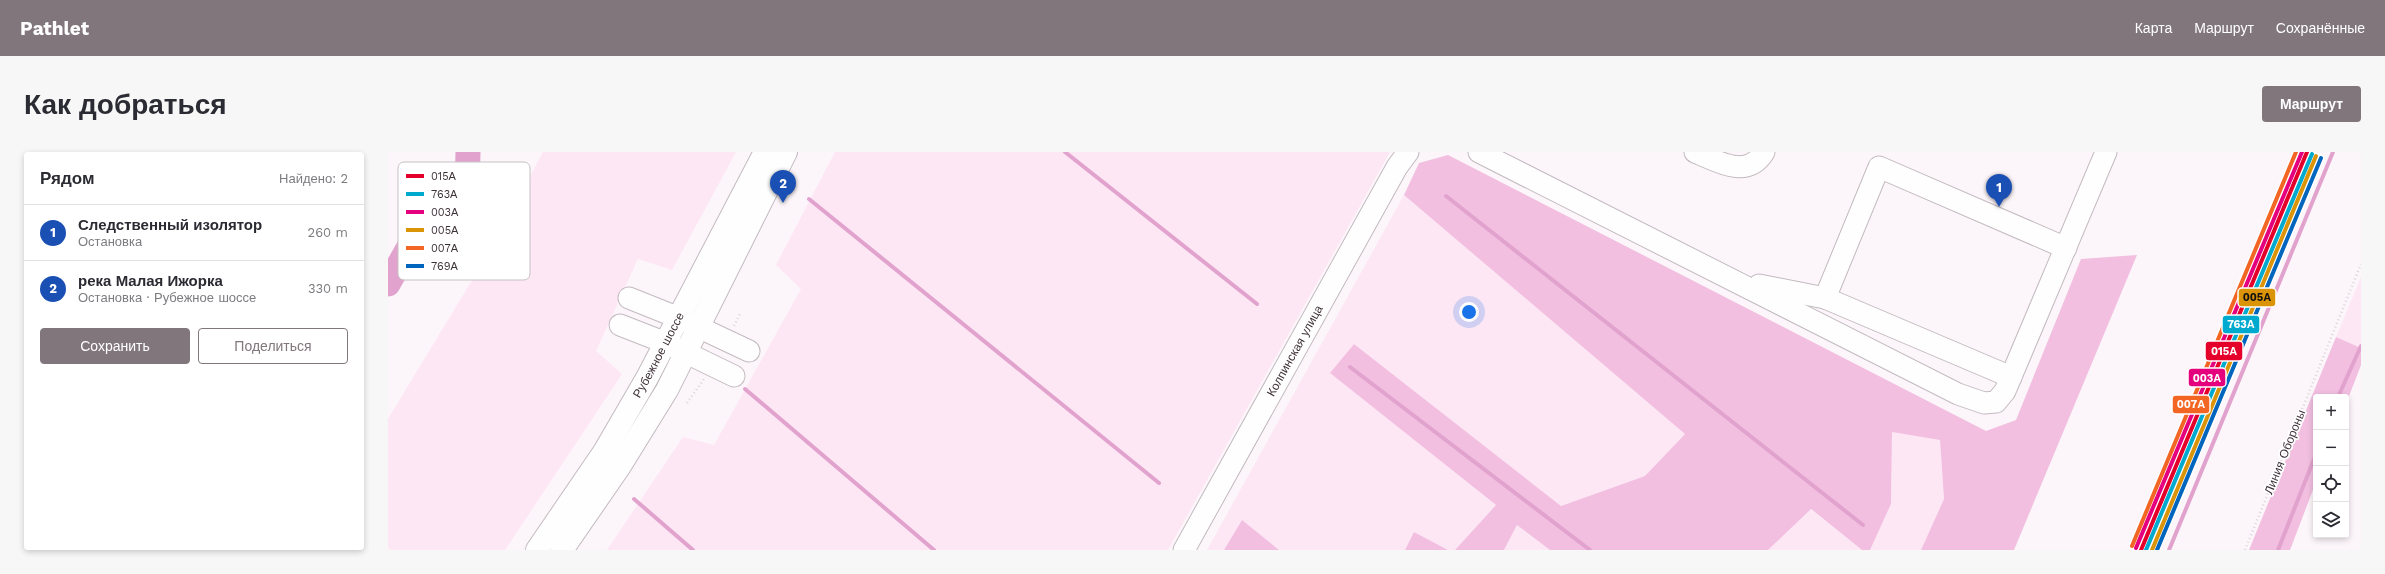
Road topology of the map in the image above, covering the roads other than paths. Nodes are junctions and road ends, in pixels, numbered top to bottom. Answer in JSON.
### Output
{"nodes":[{"id":1,"x":765,"y":152,"type":"edge"},
{"id":2,"x":786,"y":152,"type":"edge"},
{"id":3,"x":1408,"y":152,"type":"edge"},
{"id":4,"x":1479,"y":152,"type":"edge"},
{"id":5,"x":1695,"y":152,"type":"edge"},
{"id":6,"x":1764,"y":152,"type":"edge"},
{"id":7,"x":2106,"y":152,"type":"edge"},
{"id":8,"x":2066,"y":248,"type":"junction"},
{"id":9,"x":1735,"y":280,"type":"junction"},
{"id":10,"x":629,"y":298,"type":"dead end"},
{"id":11,"x":1825,"y":298,"type":"junction"},
{"id":12,"x":679,"y":318,"type":"junction"},
{"id":13,"x":620,"y":325,"type":"dead end"},
{"id":14,"x":699,"y":327,"type":"junction"},
{"id":15,"x":666,"y":343,"type":"junction"},
{"id":16,"x":749,"y":351,"type":"dead end"},
{"id":17,"x":686,"y":353,"type":"junction"},
{"id":18,"x":734,"y":376,"type":"dead end"},
{"id":19,"x":2011,"y":377,"type":"junction"},
{"id":20,"x":537,"y":550,"type":"edge"},
{"id":21,"x":562,"y":550,"type":"edge"},
{"id":22,"x":1184,"y":550,"type":"edge"}],
"edges":[{"from":1,"to":12,"type":"main road","name":"Рубежное шоссе"},
{"from":2,"to":14,"type":"main road","name":"Рубежное шоссе"},
{"from":3,"to":22,"type":"street","name":"Колпинская улица"},
{"from":4,"to":9,"type":"street"},
{"from":5,"to":6,"type":"street"},
{"from":7,"to":8,"type":"street"},
{"from":8,"to":11,"type":"street"},
{"from":8,"to":19,"type":"street"},
{"from":9,"to":11,"type":"street"},
{"from":9,"to":19,"type":"street"},
{"from":10,"to":12,"type":"street"},
{"from":11,"to":19,"type":"street"},
{"from":12,"to":14,"type":"street"},
{"from":12,"to":15,"type":"main road","name":"Рубежное шоссе"},
{"from":13,"to":15,"type":"street"},
{"from":14,"to":16,"type":"street"},
{"from":14,"to":17,"type":"main road","name":"Рубежное шоссе"},
{"from":15,"to":17,"type":"street"},
{"from":15,"to":20,"type":"main road","name":"Рубежное шоссе"},
{"from":17,"to":18,"type":"street"},
{"from":17,"to":21,"type":"main road","name":"Рубежное шоссе"}]}
